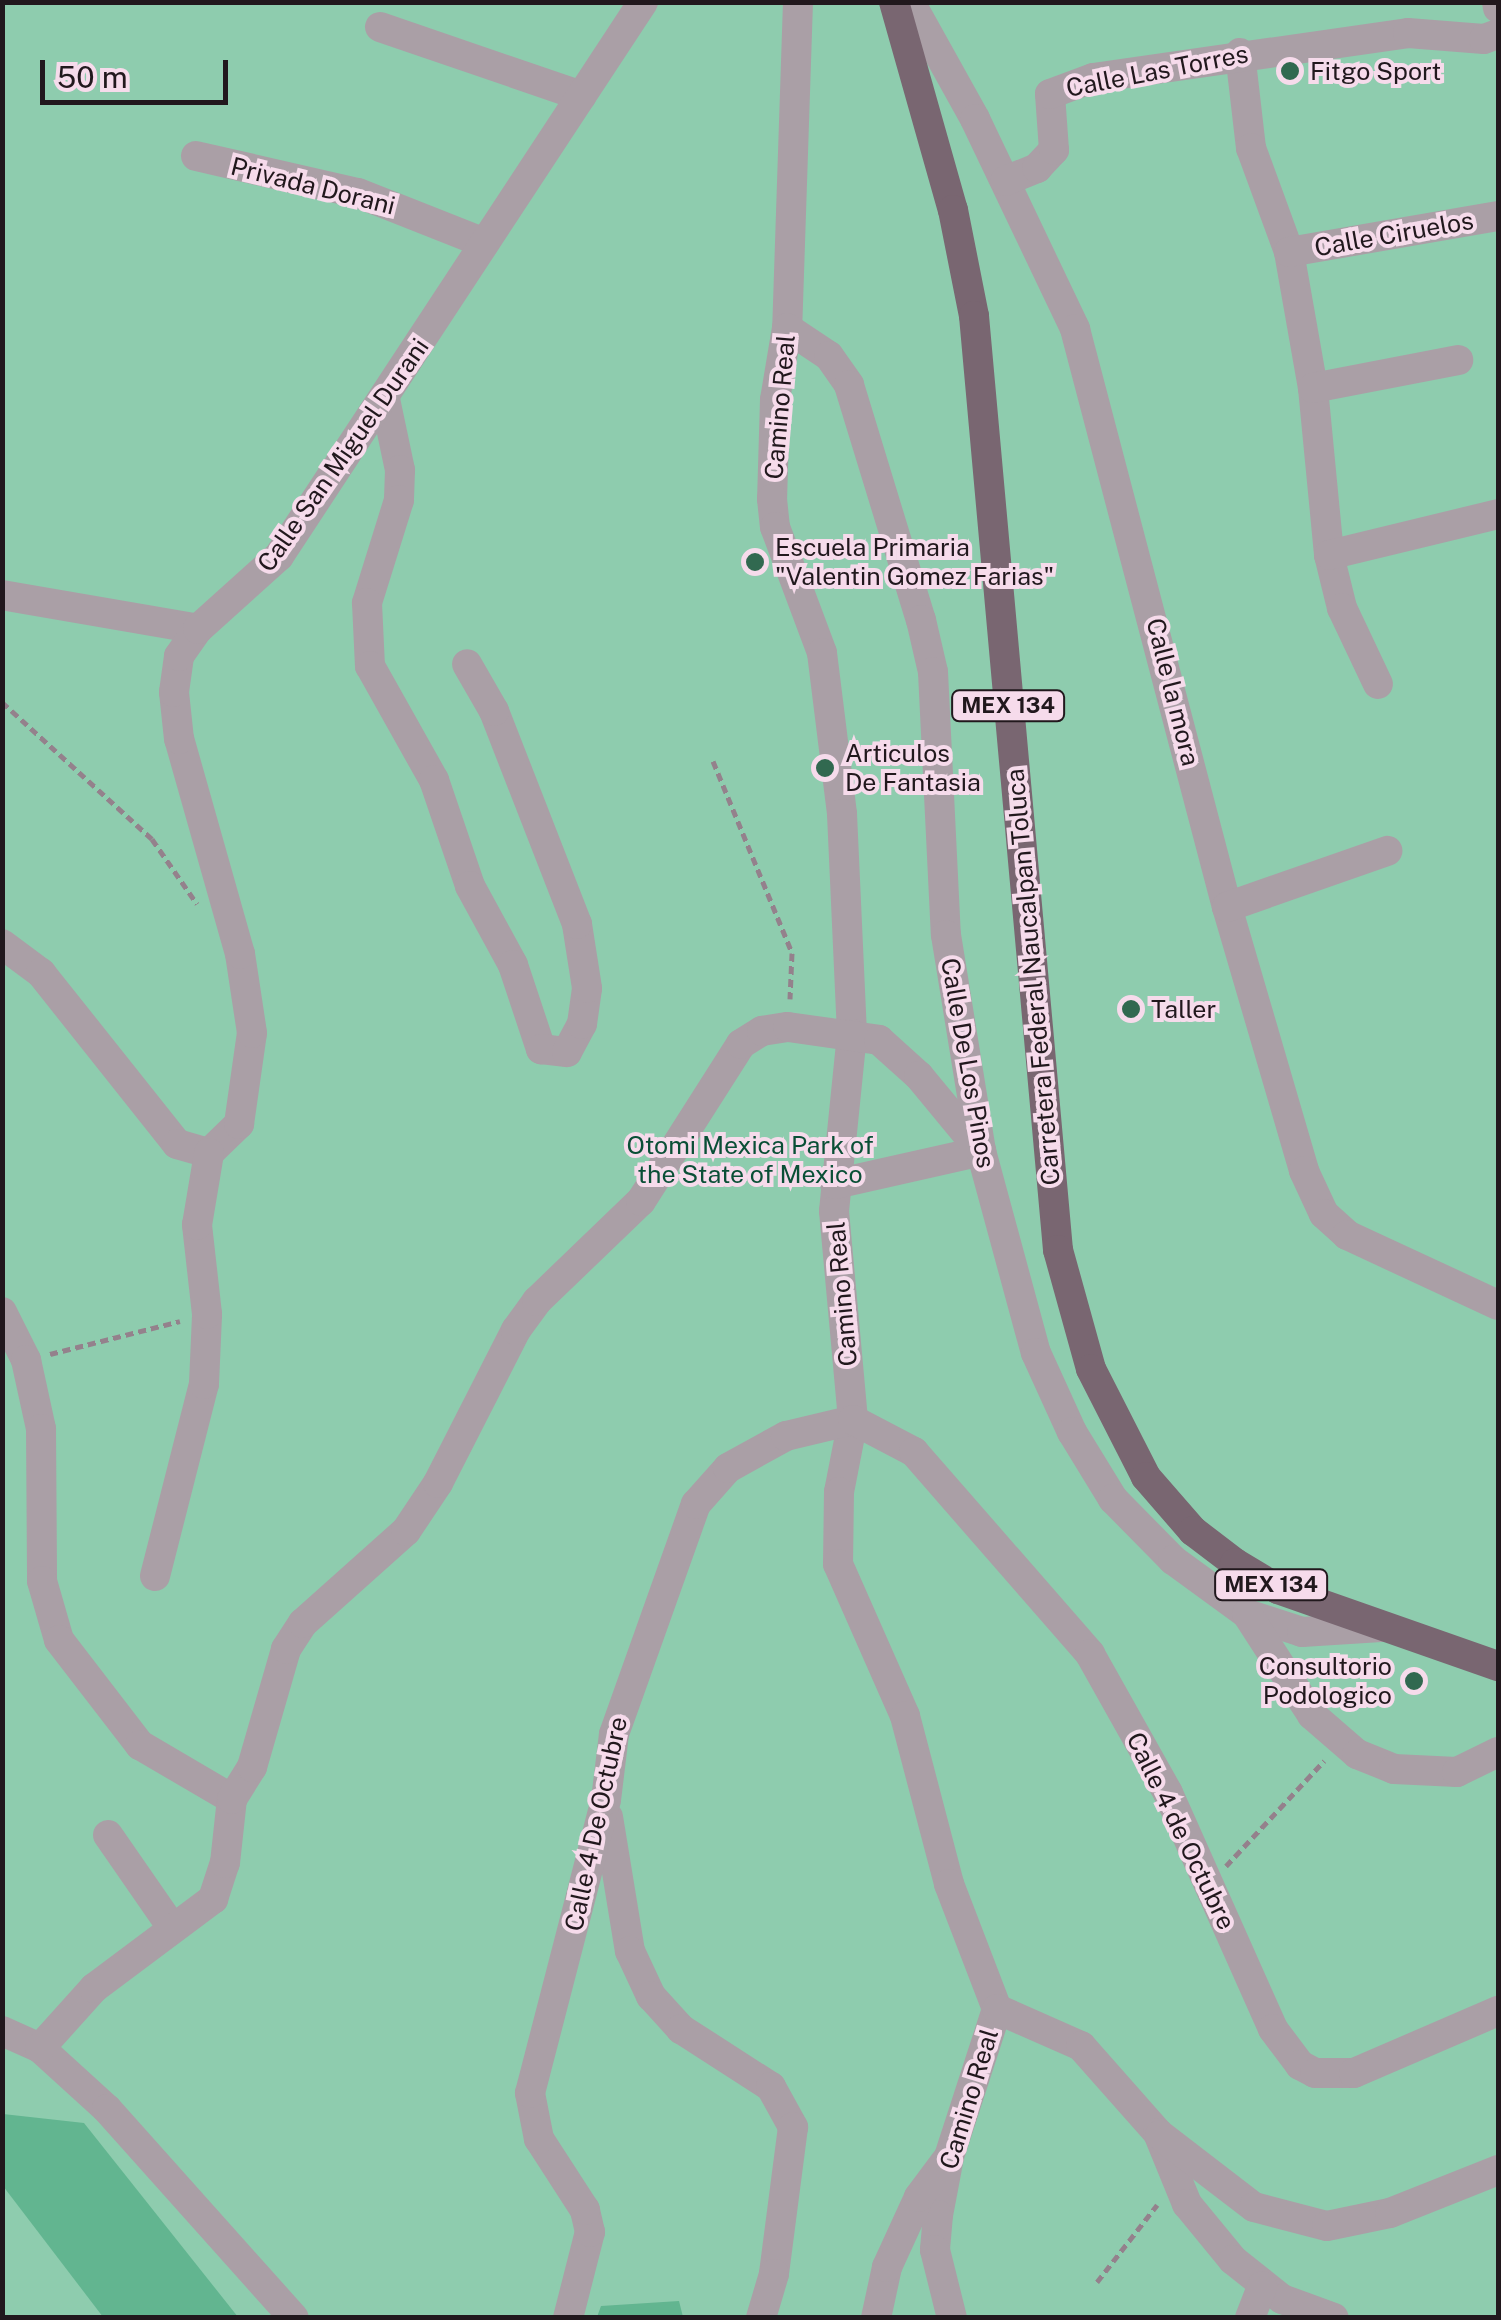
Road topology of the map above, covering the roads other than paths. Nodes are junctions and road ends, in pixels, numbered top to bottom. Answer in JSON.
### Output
{"nodes":[{"id":1,"x":644,"y":2,"type":"edge"},
{"id":2,"x":798,"y":2,"type":"edge"},
{"id":3,"x":894,"y":2,"type":"edge"},
{"id":4,"x":910,"y":2,"type":"edge"},
{"id":5,"x":380,"y":27,"type":"dead end"},
{"id":6,"x":1498,"y":34,"type":"edge"},
{"id":7,"x":1240,"y":54,"type":"junction"},
{"id":8,"x":581,"y":96,"type":"junction"},
{"id":9,"x":196,"y":156,"type":"dead end"},
{"id":10,"x":1005,"y":181,"type":"junction"},
{"id":11,"x":1498,"y":216,"type":"edge"},
{"id":12,"x":484,"y":243,"type":"junction"},
{"id":13,"x":1290,"y":252,"type":"junction"},
{"id":14,"x":788,"y":328,"type":"junction"},
{"id":15,"x":1458,"y":360,"type":"dead end"},
{"id":16,"x":1313,"y":388,"type":"junction"},
{"id":17,"x":385,"y":400,"type":"junction"},
{"id":18,"x":1498,"y":514,"type":"edge"},
{"id":19,"x":1329,"y":555,"type":"junction"},
{"id":20,"x":2,"y":596,"type":"edge"},
{"id":21,"x":198,"y":629,"type":"junction"},
{"id":22,"x":467,"y":664,"type":"dead end"},
{"id":23,"x":1378,"y":684,"type":"dead end"},
{"id":24,"x":1387,"y":852,"type":"dead end"},
{"id":25,"x":1226,"y":907,"type":"junction"},
{"id":26,"x":2,"y":944,"type":"edge"},
{"id":27,"x":852,"y":1034,"type":"junction"},
{"id":28,"x":981,"y":1151,"type":"junction"},
{"id":29,"x":208,"y":1152,"type":"junction"},
{"id":30,"x":835,"y":1184,"type":"junction"},
{"id":31,"x":1498,"y":1304,"type":"edge"},
{"id":32,"x":2,"y":1312,"type":"edge"},
{"id":33,"x":852,"y":1420,"type":"junction"},
{"id":34,"x":155,"y":1576,"type":"dead end"},
{"id":35,"x":1246,"y":1614,"type":"junction"},
{"id":36,"x":1381,"y":1628,"type":"junction"},
{"id":37,"x":1498,"y":1666,"type":"edge"},
{"id":38,"x":1498,"y":1752,"type":"edge"},
{"id":39,"x":232,"y":1799,"type":"junction"},
{"id":40,"x":606,"y":1800,"type":"junction"},
{"id":41,"x":108,"y":1835,"type":"dead end"},
{"id":42,"x":171,"y":1926,"type":"junction"},
{"id":43,"x":997,"y":2009,"type":"junction"},
{"id":44,"x":1498,"y":2011,"type":"edge"},
{"id":45,"x":2,"y":2030,"type":"edge"},
{"id":46,"x":40,"y":2048,"type":"junction"},
{"id":47,"x":1158,"y":2133,"type":"junction"},
{"id":48,"x":948,"y":2157,"type":"junction"},
{"id":49,"x":1498,"y":2170,"type":"edge"},
{"id":50,"x":1262,"y":2286,"type":"junction"},
{"id":51,"x":294,"y":2318,"type":"edge"},
{"id":52,"x":568,"y":2318,"type":"edge"},
{"id":53,"x":761,"y":2318,"type":"edge"},
{"id":54,"x":876,"y":2318,"type":"edge"},
{"id":55,"x":952,"y":2318,"type":"edge"},
{"id":56,"x":1250,"y":2318,"type":"edge"},
{"id":57,"x":1334,"y":2318,"type":"edge"}],
"edges":[{"from":1,"to":8,"type":"street","name":"Calle San Miguel Durani"},
{"from":2,"to":14,"type":"street","name":"Camino Real"},
{"from":3,"to":36,"type":"main road","name":"Carretera Federal Naucalpan Toluca","number":"MEX 134"},
{"from":4,"to":10,"type":"street","name":"Calle la mora"},
{"from":5,"to":8,"type":"street"},
{"from":6,"to":7,"type":"street","name":"Calle Las Torres"},
{"from":7,"to":10,"type":"street","name":"Calle Las Torres"},
{"from":7,"to":13,"type":"street"},
{"from":8,"to":12,"type":"street","name":"Calle San Miguel Durani"},
{"from":9,"to":12,"type":"street","name":"Privada Dorani"},
{"from":10,"to":25,"type":"street","name":"Calle la mora"},
{"from":11,"to":13,"type":"street","name":"Calle Ciruelos"},
{"from":12,"to":17,"type":"street","name":"Calle San Miguel Durani"},
{"from":13,"to":16,"type":"street"},
{"from":14,"to":27,"type":"street","name":"Camino Real"},
{"from":14,"to":28,"type":"street","name":"Calle De Los Pinos"},
{"from":15,"to":16,"type":"street"},
{"from":16,"to":19,"type":"street"},
{"from":17,"to":21,"type":"street","name":"Calle San Miguel Durani"},
{"from":17,"to":22,"type":"street"},
{"from":18,"to":19,"type":"street"},
{"from":19,"to":23,"type":"street"},
{"from":20,"to":21,"type":"street"},
{"from":21,"to":29,"type":"street","name":"Calle San Miguel Durani"},
{"from":24,"to":25,"type":"street"},
{"from":25,"to":31,"type":"street","name":"Calle la mora"},
{"from":26,"to":29,"type":"street"},
{"from":27,"to":28,"type":"street"},
{"from":27,"to":30,"type":"street","name":"Camino Real"},
{"from":27,"to":39,"type":"street"},
{"from":28,"to":30,"type":"street"},
{"from":28,"to":35,"type":"street","name":"Calle De Los Pinos"},
{"from":29,"to":34,"type":"street"},
{"from":30,"to":33,"type":"street","name":"Camino Real"},
{"from":32,"to":39,"type":"street"},
{"from":33,"to":40,"type":"street","name":"Calle 4 De Octubre"},
{"from":33,"to":43,"type":"street","name":"Camino Real"},
{"from":33,"to":44,"type":"street","name":"Calle 4 de Octubre"},
{"from":35,"to":36,"type":"street","name":"Calle De Los Pinos"},
{"from":35,"to":38,"type":"street"},
{"from":36,"to":37,"type":"main road","name":"Carretera Federal Naucalpan Toluca","number":"MEX 134"},
{"from":39,"to":42,"type":"street"},
{"from":40,"to":52,"type":"street","name":"Calle 4 De Octubre"},
{"from":40,"to":53,"type":"street"},
{"from":41,"to":42,"type":"street"},
{"from":42,"to":46,"type":"street"},
{"from":43,"to":47,"type":"street"},
{"from":43,"to":48,"type":"street","name":"Camino Real"},
{"from":45,"to":46,"type":"street"},
{"from":46,"to":51,"type":"street"},
{"from":47,"to":49,"type":"street"},
{"from":47,"to":50,"type":"street"},
{"from":48,"to":54,"type":"street"},
{"from":48,"to":55,"type":"street","name":"Camino Real"},
{"from":50,"to":56,"type":"street"},
{"from":50,"to":57,"type":"street"}]}
